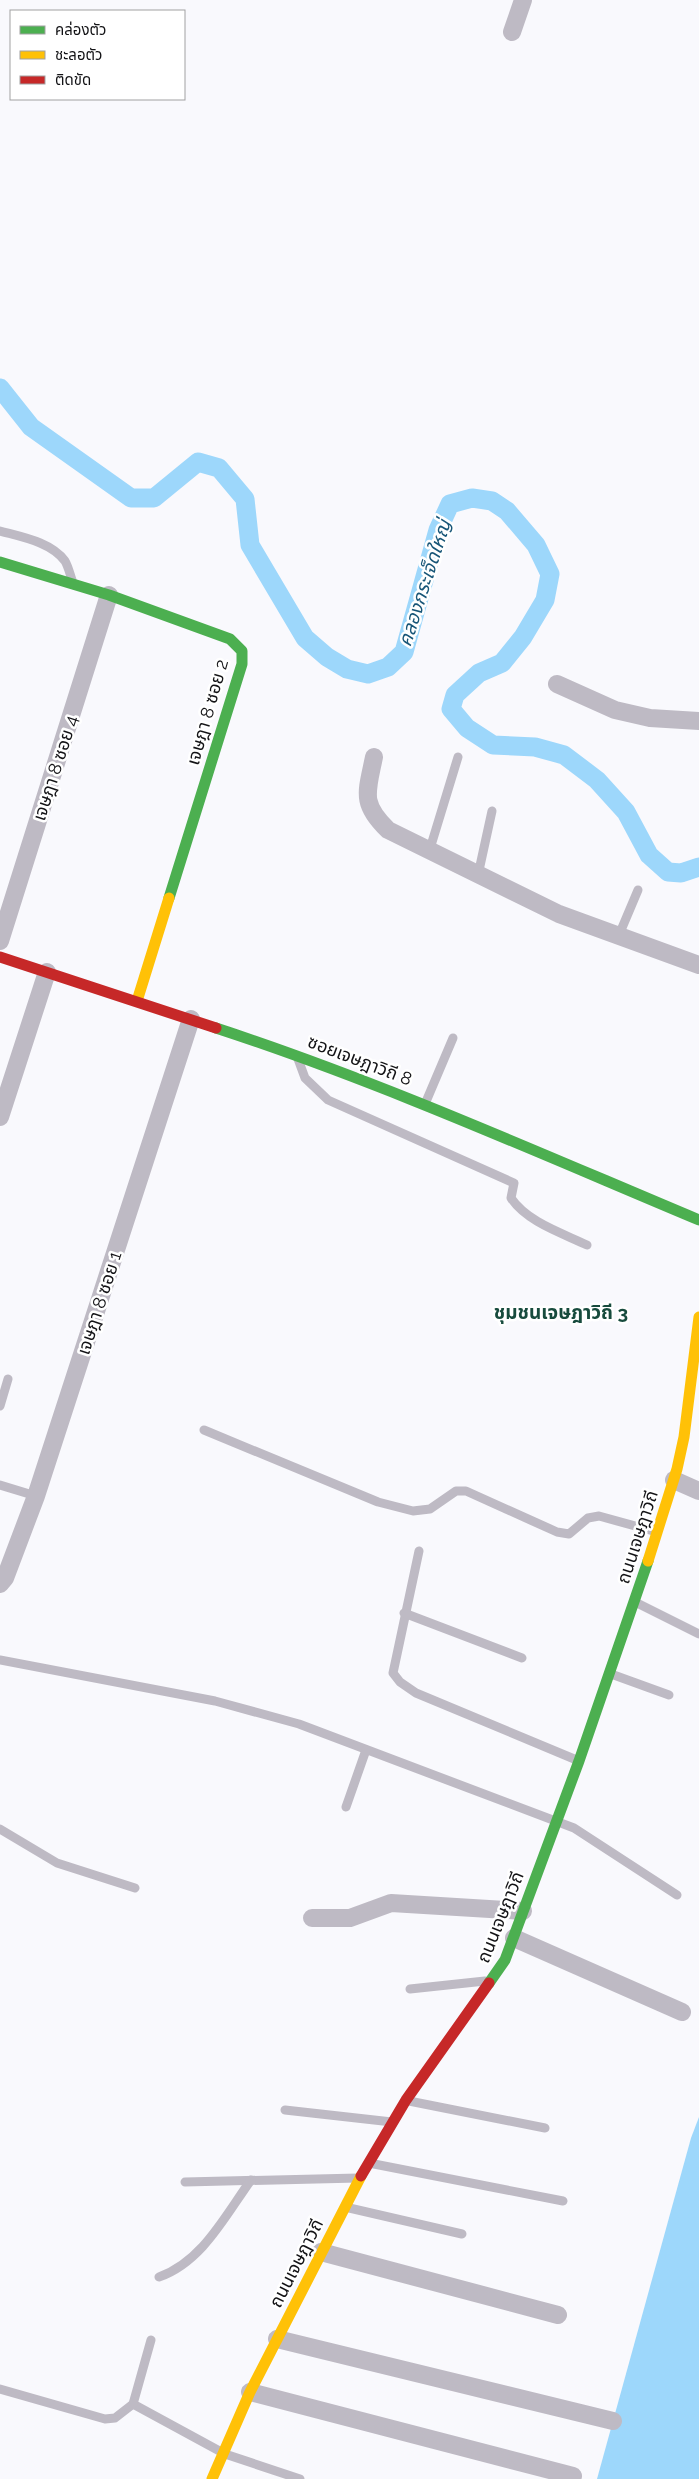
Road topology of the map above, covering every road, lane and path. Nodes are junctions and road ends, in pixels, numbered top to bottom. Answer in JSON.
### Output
{"nodes":[{"id":1,"x":523,"y":0,"type":"edge"},
{"id":2,"x":512,"y":32,"type":"dead end"},
{"id":3,"x":0,"y":531,"type":"edge"},
{"id":4,"x":0,"y":562,"type":"edge"},
{"id":5,"x":74,"y":584,"type":"junction"},
{"id":6,"x":109,"y":595,"type":"junction"},
{"id":7,"x":557,"y":684,"type":"dead end"},
{"id":8,"x":699,"y":722,"type":"edge"},
{"id":9,"x":374,"y":756,"type":"dead end"},
{"id":10,"x":458,"y":757,"type":"dead end"},
{"id":11,"x":492,"y":811,"type":"dead end"},
{"id":12,"x":430,"y":852,"type":"junction"},
{"id":13,"x":478,"y":875,"type":"junction"},
{"id":14,"x":638,"y":890,"type":"dead end"},
{"id":15,"x":618,"y":936,"type":"junction"},
{"id":16,"x":0,"y":941,"type":"edge"},
{"id":17,"x":0,"y":957,"type":"edge"},
{"id":18,"x":699,"y":965,"type":"edge"},
{"id":19,"x":47,"y":972,"type":"junction"},
{"id":20,"x":136,"y":1001,"type":"junction"},
{"id":21,"x":192,"y":1019,"type":"junction"},
{"id":22,"x":454,"y":1038,"type":"dead end"},
{"id":23,"x":296,"y":1054,"type":"junction"},
{"id":24,"x":424,"y":1104,"type":"junction"},
{"id":25,"x":0,"y":1117,"type":"edge"},
{"id":26,"x":699,"y":1220,"type":"edge"},
{"id":27,"x":587,"y":1245,"type":"dead end"},
{"id":28,"x":699,"y":1317,"type":"edge"},
{"id":29,"x":696,"y":1365,"type":"edge"},
{"id":30,"x":8,"y":1379,"type":"dead end"},
{"id":31,"x":0,"y":1406,"type":"edge"},
{"id":32,"x":204,"y":1430,"type":"dead end"},
{"id":33,"x":674,"y":1480,"type":"junction"},
{"id":34,"x":0,"y":1485,"type":"edge"},
{"id":35,"x":699,"y":1491,"type":"edge"},
{"id":36,"x":36,"y":1496,"type":"junction"},
{"id":37,"x":657,"y":1532,"type":"junction"},
{"id":38,"x":419,"y":1551,"type":"dead end"},
{"id":39,"x":3,"y":1574,"type":"edge"},
{"id":40,"x":635,"y":1602,"type":"junction"},
{"id":41,"x":404,"y":1613,"type":"junction"},
{"id":42,"x":699,"y":1634,"type":"edge"},
{"id":43,"x":522,"y":1658,"type":"dead end"},
{"id":44,"x":0,"y":1660,"type":"edge"},
{"id":45,"x":610,"y":1674,"type":"junction"},
{"id":46,"x":669,"y":1695,"type":"dead end"},
{"id":47,"x":366,"y":1750,"type":"junction"},
{"id":48,"x":579,"y":1761,"type":"junction"},
{"id":49,"x":346,"y":1808,"type":"dead end"},
{"id":50,"x":556,"y":1821,"type":"junction"},
{"id":51,"x":0,"y":1829,"type":"edge"},
{"id":52,"x":135,"y":1888,"type":"dead end"},
{"id":53,"x":677,"y":1895,"type":"dead end"},
{"id":54,"x":524,"y":1911,"type":"junction"},
{"id":55,"x":312,"y":1918,"type":"dead end"},
{"id":56,"x":514,"y":1938,"type":"junction"},
{"id":57,"x":493,"y":1980,"type":"junction"},
{"id":58,"x":410,"y":1989,"type":"dead end"},
{"id":59,"x":682,"y":2012,"type":"dead end"},
{"id":60,"x":406,"y":2100,"type":"junction"},
{"id":61,"x":286,"y":2110,"type":"dead end"},
{"id":62,"x":392,"y":2122,"type":"junction"},
{"id":63,"x":545,"y":2128,"type":"dead end"},
{"id":64,"x":368,"y":2162,"type":"junction"},
{"id":65,"x":360,"y":2178,"type":"junction"},
{"id":66,"x":251,"y":2180,"type":"junction"},
{"id":67,"x":185,"y":2182,"type":"dead end"},
{"id":68,"x":563,"y":2201,"type":"dead end"},
{"id":69,"x":345,"y":2207,"type":"junction"},
{"id":70,"x":462,"y":2234,"type":"dead end"},
{"id":71,"x":321,"y":2252,"type":"junction"},
{"id":72,"x":158,"y":2277,"type":"dead end"},
{"id":73,"x":558,"y":2315,"type":"dead end"},
{"id":74,"x":151,"y":2340,"type":"dead end"},
{"id":75,"x":277,"y":2340,"type":"junction"},
{"id":76,"x":0,"y":2389,"type":"edge"},
{"id":77,"x":250,"y":2392,"type":"junction"},
{"id":78,"x":132,"y":2404,"type":"junction"},
{"id":79,"x":613,"y":2421,"type":"dead end"},
{"id":80,"x":225,"y":2454,"type":"junction"},
{"id":81,"x":573,"y":2476,"type":"dead end"},
{"id":82,"x":212,"y":2479,"type":"edge"},
{"id":83,"x":300,"y":2479,"type":"edge"}],
"edges":[{"from":1,"to":2,"type":"street"},
{"from":3,"to":5,"type":"lane"},
{"from":4,"to":5,"type":"street","name":"เจษฎา 8 ซอย 2"},
{"from":5,"to":6,"type":"street","name":"เจษฎา 8 ซอย 2"},
{"from":6,"to":16,"type":"street","name":"เจษฎา 8 ซอย 4"},
{"from":6,"to":20,"type":"street","name":"เจษฎา 8 ซอย 2"},
{"from":7,"to":8,"type":"street"},
{"from":9,"to":12,"type":"street"},
{"from":10,"to":12,"type":"lane"},
{"from":11,"to":13,"type":"lane"},
{"from":12,"to":13,"type":"street"},
{"from":13,"to":15,"type":"street"},
{"from":14,"to":15,"type":"lane"},
{"from":15,"to":18,"type":"street"},
{"from":17,"to":19,"type":"street","name":"ซอยเจษฎาวิถี 8"},
{"from":19,"to":20,"type":"street","name":"ซอยเจษฎาวิถี 8"},
{"from":19,"to":25,"type":"street"},
{"from":20,"to":21,"type":"street","name":"ซอยเจษฎาวิถี 8"},
{"from":21,"to":23,"type":"street","name":"ซอยเจษฎาวิถี 8"},
{"from":21,"to":36,"type":"street","name":"เจษฎา 8 ซอย 1"},
{"from":22,"to":24,"type":"lane"},
{"from":23,"to":24,"type":"street","name":"ซอยเจษฎาวิถี 8"},
{"from":23,"to":27,"type":"lane"},
{"from":24,"to":26,"type":"street","name":"ซอยเจษฎาวิถี 8"},
{"from":28,"to":29,"type":"street","name":"ถนนเจษฎาวิถี"},
{"from":29,"to":33,"type":"street","name":"ถนนเจษฎาวิถี"},
{"from":30,"to":31,"type":"lane"},
{"from":32,"to":37,"type":"lane"},
{"from":33,"to":35,"type":"street"},
{"from":33,"to":37,"type":"street","name":"ถนนเจษฎาวิถี"},
{"from":34,"to":36,"type":"lane"},
{"from":36,"to":39,"type":"street","name":"เจษฎา 8 ซอย 1"},
{"from":37,"to":40,"type":"street","name":"ถนนเจษฎาวิถี"},
{"from":38,"to":41,"type":"lane"},
{"from":40,"to":42,"type":"lane"},
{"from":40,"to":45,"type":"street","name":"ถนนเจษฎาวิถี"},
{"from":41,"to":43,"type":"lane"},
{"from":41,"to":48,"type":"lane"},
{"from":44,"to":47,"type":"lane"},
{"from":45,"to":46,"type":"lane"},
{"from":45,"to":48,"type":"street","name":"ถนนเจษฎาวิถี"},
{"from":47,"to":49,"type":"lane"},
{"from":47,"to":50,"type":"lane"},
{"from":48,"to":50,"type":"street","name":"ถนนเจษฎาวิถี"},
{"from":50,"to":53,"type":"lane"},
{"from":50,"to":54,"type":"street","name":"ถนนเจษฎาวิถี"},
{"from":51,"to":52,"type":"lane"},
{"from":54,"to":55,"type":"street"},
{"from":54,"to":56,"type":"street","name":"ถนนเจษฎาวิถี"},
{"from":56,"to":57,"type":"street","name":"ถนนเจษฎาวิถี"},
{"from":56,"to":59,"type":"street"},
{"from":57,"to":58,"type":"lane"},
{"from":57,"to":60,"type":"street","name":"ถนนเจษฎาวิถี"},
{"from":60,"to":62,"type":"street","name":"ถนนเจษฎาวิถี"},
{"from":60,"to":63,"type":"lane"},
{"from":61,"to":62,"type":"lane"},
{"from":62,"to":64,"type":"street","name":"ถนนเจษฎาวิถี"},
{"from":64,"to":65,"type":"street","name":"ถนนเจษฎาวิถี"},
{"from":64,"to":68,"type":"lane"},
{"from":65,"to":66,"type":"lane"},
{"from":65,"to":69,"type":"street","name":"ถนนเจษฎาวิถี"},
{"from":66,"to":67,"type":"lane"},
{"from":66,"to":72,"type":"lane"},
{"from":69,"to":70,"type":"lane"},
{"from":69,"to":71,"type":"street","name":"ถนนเจษฎาวิถี"},
{"from":71,"to":73,"type":"street"},
{"from":71,"to":75,"type":"street","name":"ถนนเจษฎาวิถี"},
{"from":74,"to":78,"type":"lane"},
{"from":75,"to":77,"type":"street","name":"ถนนเจษฎาวิถี"},
{"from":75,"to":79,"type":"street"},
{"from":76,"to":78,"type":"lane"},
{"from":77,"to":80,"type":"street","name":"ถนนเจษฎาวิถี"},
{"from":77,"to":81,"type":"street"},
{"from":78,"to":80,"type":"lane"},
{"from":80,"to":82,"type":"street","name":"ถนนเจษฎาวิถี"},
{"from":80,"to":83,"type":"lane"}]}
